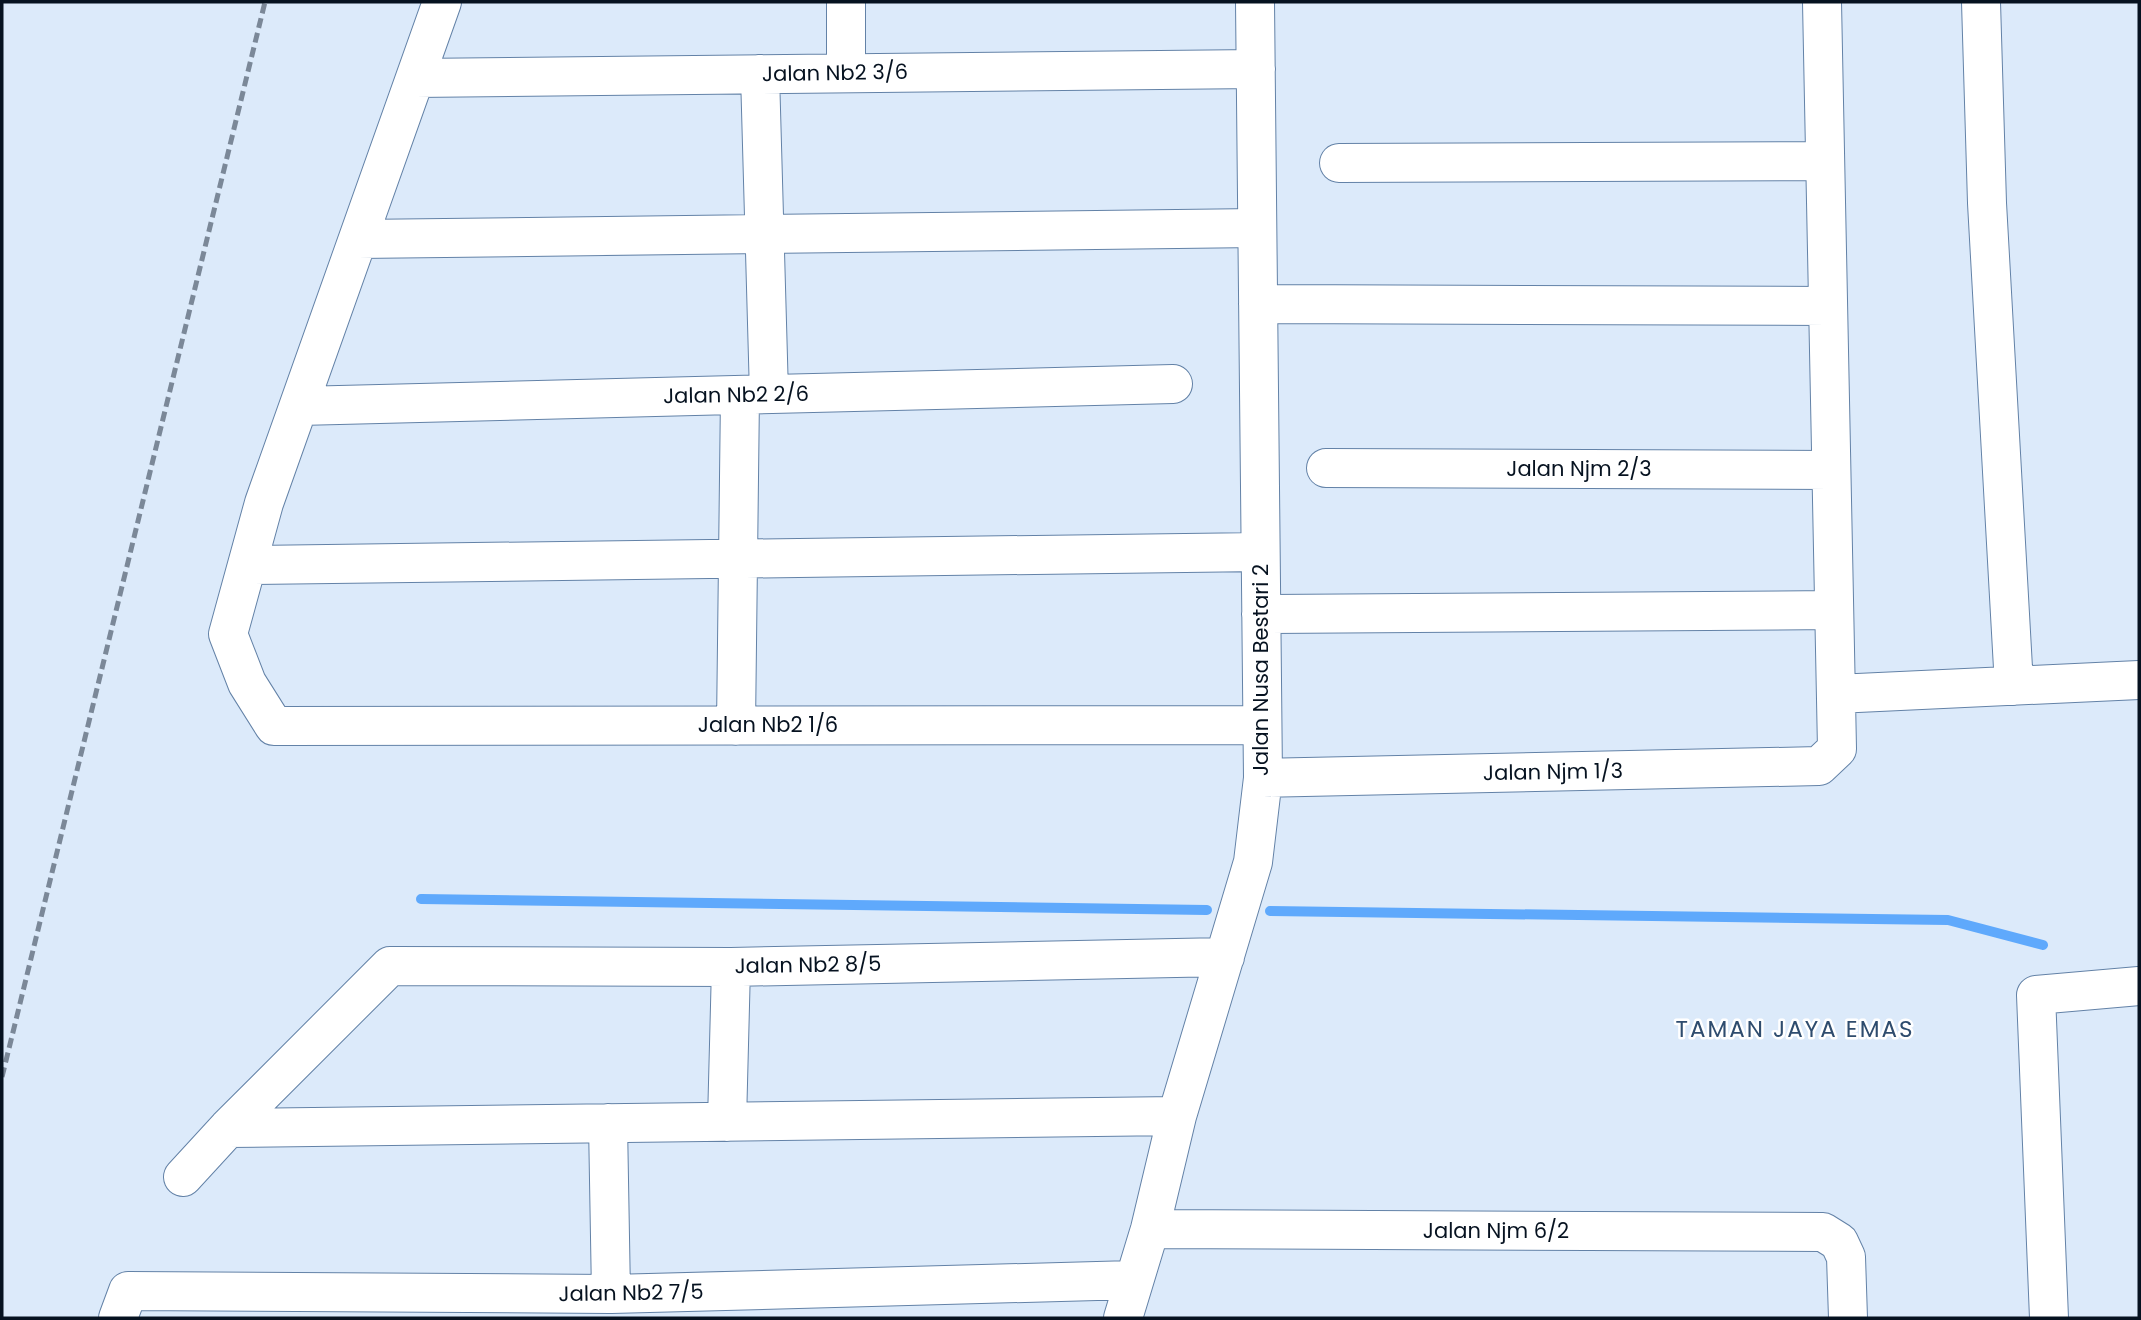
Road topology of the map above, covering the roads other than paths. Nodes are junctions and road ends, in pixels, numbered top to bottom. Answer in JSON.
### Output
{"nodes":[{"id":1,"x":442,"y":2,"type":"edge"},
{"id":2,"x":846,"y":2,"type":"edge"},
{"id":3,"x":1255,"y":2,"type":"edge"},
{"id":4,"x":1822,"y":2,"type":"edge"},
{"id":5,"x":1980,"y":2,"type":"edge"},
{"id":6,"x":1255,"y":69,"type":"junction"},
{"id":7,"x":846,"y":73,"type":"junction"},
{"id":8,"x":760,"y":74,"type":"junction"},
{"id":9,"x":415,"y":78,"type":"junction"},
{"id":10,"x":1825,"y":161,"type":"junction"},
{"id":11,"x":1339,"y":163,"type":"dead end"},
{"id":12,"x":1257,"y":228,"type":"junction"},
{"id":13,"x":765,"y":234,"type":"junction"},
{"id":14,"x":358,"y":239,"type":"junction"},
{"id":15,"x":1258,"y":304,"type":"junction"},
{"id":16,"x":1828,"y":306,"type":"junction"},
{"id":17,"x":1173,"y":384,"type":"dead end"},
{"id":18,"x":755,"y":394,"type":"junction"},
{"id":19,"x":299,"y":406,"type":"junction"},
{"id":20,"x":1326,"y":468,"type":"dead end"},
{"id":21,"x":1831,"y":470,"type":"junction"},
{"id":22,"x":1261,"y":552,"type":"junction"},
{"id":23,"x":737,"y":558,"type":"junction"},
{"id":24,"x":247,"y":565,"type":"junction"},
{"id":25,"x":1834,"y":610,"type":"junction"},
{"id":26,"x":1261,"y":614,"type":"junction"},
{"id":27,"x":2139,"y":680,"type":"edge"},
{"id":28,"x":2014,"y":686,"type":"junction"},
{"id":29,"x":1836,"y":694,"type":"junction"},
{"id":30,"x":1262,"y":725,"type":"junction"},
{"id":31,"x":736,"y":726,"type":"junction"},
{"id":32,"x":1263,"y":778,"type":"junction"},
{"id":33,"x":1225,"y":957,"type":"junction"},
{"id":34,"x":731,"y":967,"type":"junction"},
{"id":35,"x":2139,"y":986,"type":"edge"},
{"id":36,"x":1177,"y":1116,"type":"junction"},
{"id":37,"x":727,"y":1122,"type":"junction"},
{"id":38,"x":608,"y":1123,"type":"junction"},
{"id":39,"x":228,"y":1128,"type":"junction"},
{"id":40,"x":183,"y":1177,"type":"dead end"},
{"id":41,"x":1150,"y":1229,"type":"junction"},
{"id":42,"x":1133,"y":1280,"type":"junction"},
{"id":43,"x":611,"y":1294,"type":"junction"},
{"id":44,"x":123,"y":1304,"type":"edge"},
{"id":45,"x":552,"y":1306,"type":"edge"},
{"id":46,"x":1123,"y":1318,"type":"edge"},
{"id":47,"x":1849,"y":1318,"type":"edge"},
{"id":48,"x":2049,"y":1318,"type":"edge"}],
"edges":[{"from":1,"to":9,"type":"street"},
{"from":2,"to":7,"type":"street"},
{"from":3,"to":6,"type":"street","name":"Jalan Nusa Bestari 2"},
{"from":4,"to":10,"type":"street"},
{"from":5,"to":28,"type":"street"},
{"from":6,"to":7,"type":"street","name":"Jalan Nb2 3/6"},
{"from":6,"to":12,"type":"street","name":"Jalan Nusa Bestari 2"},
{"from":7,"to":8,"type":"street","name":"Jalan Nb2 3/6"},
{"from":8,"to":9,"type":"street","name":"Jalan Nb2 3/6"},
{"from":8,"to":13,"type":"street"},
{"from":9,"to":14,"type":"street"},
{"from":10,"to":11,"type":"street"},
{"from":10,"to":16,"type":"street"},
{"from":12,"to":13,"type":"street"},
{"from":12,"to":15,"type":"street","name":"Jalan Nusa Bestari 2"},
{"from":13,"to":14,"type":"street"},
{"from":13,"to":18,"type":"street"},
{"from":14,"to":19,"type":"street"},
{"from":15,"to":16,"type":"street"},
{"from":15,"to":22,"type":"street","name":"Jalan Nusa Bestari 2"},
{"from":16,"to":21,"type":"street"},
{"from":17,"to":18,"type":"street","name":"Jalan Nb2 2/6"},
{"from":18,"to":19,"type":"street","name":"Jalan Nb2 2/6"},
{"from":18,"to":23,"type":"street"},
{"from":19,"to":24,"type":"street"},
{"from":20,"to":21,"type":"street","name":"Jalan Njm 2/3"},
{"from":21,"to":25,"type":"street"},
{"from":22,"to":23,"type":"street"},
{"from":22,"to":26,"type":"street","name":"Jalan Nusa Bestari 2"},
{"from":23,"to":24,"type":"street"},
{"from":23,"to":31,"type":"street"},
{"from":24,"to":31,"type":"street","name":"Jalan Nb2 1/6"},
{"from":25,"to":26,"type":"street"},
{"from":25,"to":29,"type":"street"},
{"from":26,"to":30,"type":"street","name":"Jalan Nusa Bestari 2"},
{"from":27,"to":28,"type":"street"},
{"from":28,"to":29,"type":"street"},
{"from":29,"to":32,"type":"street","name":"Jalan Njm 1/3"},
{"from":30,"to":31,"type":"street","name":"Jalan Nb2 1/6"},
{"from":30,"to":32,"type":"street","name":"Jalan Nusa Bestari 2"},
{"from":32,"to":33,"type":"street","name":"Jalan Nusa Bestari 2"},
{"from":33,"to":34,"type":"street","name":"Jalan Nb2 8/5"},
{"from":33,"to":36,"type":"street","name":"Jalan Nusa Bestari 2"},
{"from":34,"to":37,"type":"street"},
{"from":34,"to":39,"type":"street","name":"Jalan Nb2 8/5"},
{"from":35,"to":48,"type":"street"},
{"from":36,"to":37,"type":"street"},
{"from":36,"to":41,"type":"street","name":"Jalan Nusa Bestari 2"},
{"from":37,"to":38,"type":"street"},
{"from":38,"to":39,"type":"street"},
{"from":38,"to":43,"type":"street"},
{"from":39,"to":40,"type":"street"},
{"from":41,"to":42,"type":"street","name":"Jalan Nusa Bestari 2"},
{"from":41,"to":47,"type":"street","name":"Jalan Njm 6/2"},
{"from":42,"to":43,"type":"street","name":"Jalan Nb2 7/5"},
{"from":42,"to":46,"type":"street","name":"Jalan Nusa Bestari 2"},
{"from":43,"to":45,"type":"street","name":"Jalan Nb2 7/5"},
{"from":44,"to":45,"type":"street","name":"Jalan Nb2 7/5"}]}
